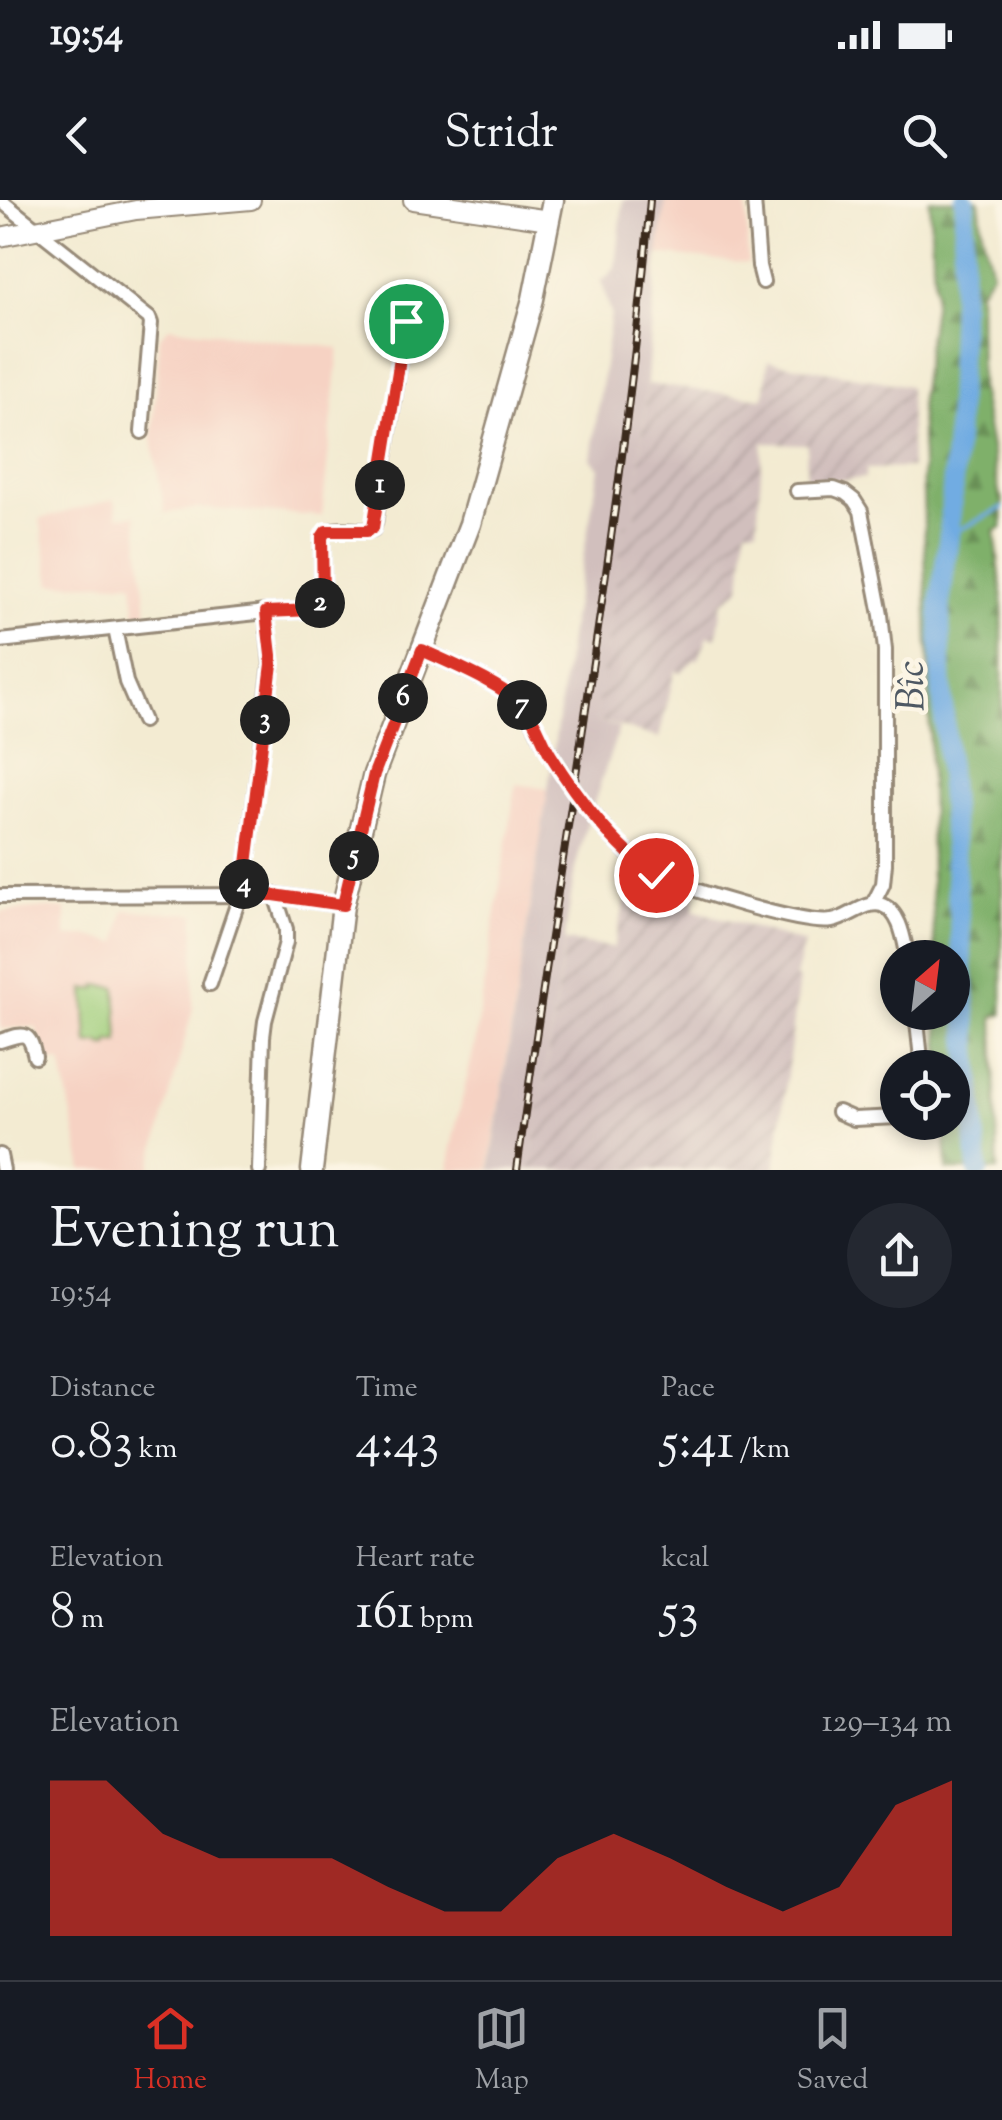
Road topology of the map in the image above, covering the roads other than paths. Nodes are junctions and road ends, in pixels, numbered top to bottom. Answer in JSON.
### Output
{"nodes":[{"id":1,"x":0,"y":200,"type":"edge"},
{"id":2,"x":251,"y":200,"type":"edge"},
{"id":3,"x":413,"y":200,"type":"edge"},
{"id":4,"x":754,"y":200,"type":"edge"},
{"id":5,"x":214,"y":201,"type":"edge"},
{"id":6,"x":551,"y":210,"type":"edge"},
{"id":7,"x":36,"y":228,"type":"junction"},
{"id":8,"x":0,"y":237,"type":"edge"},
{"id":9,"x":763,"y":282,"type":"dead end"},
{"id":10,"x":406,"y":321,"type":"dead end"},
{"id":11,"x":142,"y":432,"type":"dead end"},
{"id":12,"x":797,"y":491,"type":"dead end"},
{"id":13,"x":266,"y":612,"type":"junction"},
{"id":14,"x":115,"y":629,"type":"junction"},
{"id":15,"x":0,"y":640,"type":"edge"},
{"id":16,"x":422,"y":650,"type":"junction"},
{"id":17,"x":143,"y":721,"type":"dead end"},
{"id":18,"x":240,"y":895,"type":"junction"},
{"id":19,"x":274,"y":895,"type":"junction"},
{"id":20,"x":0,"y":896,"type":"edge"},
{"id":21,"x":872,"y":904,"type":"junction"},
{"id":22,"x":343,"y":905,"type":"junction"},
{"id":23,"x":904,"y":940,"type":"edge"},
{"id":24,"x":210,"y":984,"type":"dead end"},
{"id":25,"x":0,"y":1041,"type":"edge"},
{"id":26,"x":35,"y":1058,"type":"dead end"},
{"id":27,"x":838,"y":1112,"type":"dead end"},
{"id":28,"x":880,"y":1117,"type":"edge"},
{"id":29,"x":0,"y":1156,"type":"edge"},
{"id":30,"x":3,"y":1170,"type":"edge"},
{"id":31,"x":259,"y":1170,"type":"edge"},
{"id":32,"x":312,"y":1170,"type":"edge"}],
"edges":[{"from":1,"to":7,"type":"street"},
{"from":2,"to":5,"type":"main road"},
{"from":3,"to":6,"type":"main road"},
{"from":4,"to":9,"type":"street"},
{"from":5,"to":7,"type":"main road"},
{"from":6,"to":16,"type":"main road"},
{"from":7,"to":8,"type":"main road"},
{"from":7,"to":11,"type":"street"},
{"from":10,"to":13,"type":"street"},
{"from":12,"to":21,"type":"street"},
{"from":13,"to":14,"type":"street"},
{"from":13,"to":18,"type":"street"},
{"from":14,"to":15,"type":"street"},
{"from":14,"to":17,"type":"street"},
{"from":16,"to":21,"type":"street"},
{"from":16,"to":22,"type":"main road"},
{"from":18,"to":19,"type":"street"},
{"from":18,"to":20,"type":"street"},
{"from":18,"to":24,"type":"street"},
{"from":19,"to":22,"type":"street"},
{"from":19,"to":31,"type":"street"},
{"from":21,"to":23,"type":"street"},
{"from":22,"to":32,"type":"main road"},
{"from":25,"to":26,"type":"street"},
{"from":27,"to":28,"type":"street"},
{"from":29,"to":30,"type":"street"}]}
